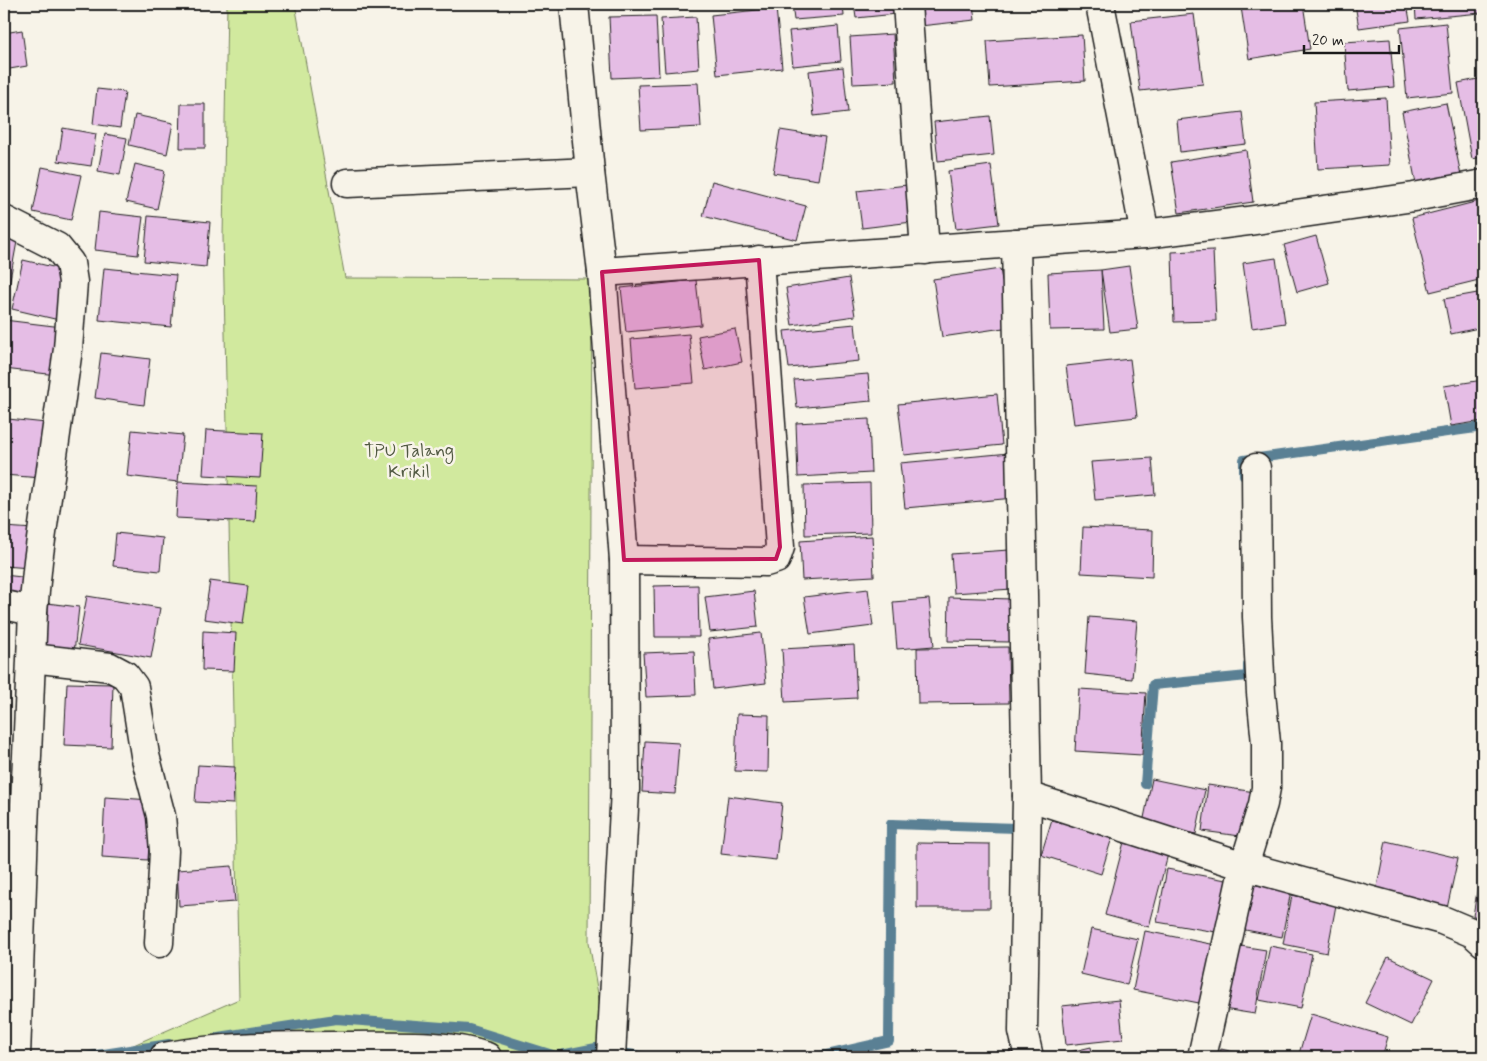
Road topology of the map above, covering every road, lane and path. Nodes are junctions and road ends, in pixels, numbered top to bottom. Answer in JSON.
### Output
{"nodes":[{"id":1,"x":574,"y":4,"type":"edge"},
{"id":2,"x":908,"y":4,"type":"edge"},
{"id":3,"x":1100,"y":4,"type":"edge"},
{"id":4,"x":590,"y":172,"type":"junction"},
{"id":5,"x":347,"y":182,"type":"dead end"},
{"id":6,"x":1483,"y":184,"type":"edge"},
{"id":7,"x":4,"y":220,"type":"edge"},
{"id":8,"x":1145,"y":234,"type":"junction"},
{"id":9,"x":1016,"y":243,"type":"junction"},
{"id":10,"x":925,"y":250,"type":"junction"},
{"id":11,"x":759,"y":260,"type":"junction"},
{"id":12,"x":602,"y":272,"type":"junction"},
{"id":13,"x":1256,"y":468,"type":"dead end"},
{"id":14,"x":624,"y":560,"type":"junction"},
{"id":15,"x":4,"y":605,"type":"edge"},
{"id":16,"x":33,"y":611,"type":"junction"},
{"id":17,"x":32,"y":658,"type":"junction"},
{"id":18,"x":1027,"y":796,"type":"junction"},
{"id":19,"x":1244,"y":866,"type":"junction"},
{"id":20,"x":1483,"y":942,"type":"edge"},
{"id":21,"x":158,"y":943,"type":"dead end"},
{"id":22,"x":612,"y":1046,"type":"edge"},
{"id":23,"x":16,"y":1057,"type":"edge"},
{"id":24,"x":164,"y":1057,"type":"edge"},
{"id":25,"x":487,"y":1057,"type":"edge"},
{"id":26,"x":1029,"y":1057,"type":"edge"},
{"id":27,"x":1202,"y":1057,"type":"edge"}],
"edges":[{"from":1,"to":4,"type":"street"},
{"from":2,"to":10,"type":"street"},
{"from":3,"to":8,"type":"street"},
{"from":4,"to":5,"type":"street"},
{"from":4,"to":12,"type":"street"},
{"from":6,"to":8,"type":"street"},
{"from":7,"to":16,"type":"street"},
{"from":8,"to":9,"type":"street"},
{"from":9,"to":10,"type":"street"},
{"from":9,"to":18,"type":"street"},
{"from":10,"to":11,"type":"street"},
{"from":11,"to":12,"type":"street"},
{"from":11,"to":14,"type":"street"},
{"from":12,"to":14,"type":"street"},
{"from":13,"to":19,"type":"street"},
{"from":14,"to":22,"type":"street"},
{"from":15,"to":16,"type":"street"},
{"from":16,"to":17,"type":"street"},
{"from":17,"to":21,"type":"street"},
{"from":17,"to":23,"type":"street"},
{"from":18,"to":19,"type":"street"},
{"from":18,"to":26,"type":"street"},
{"from":19,"to":20,"type":"street"},
{"from":19,"to":27,"type":"street"},
{"from":24,"to":25,"type":"street"}]}
